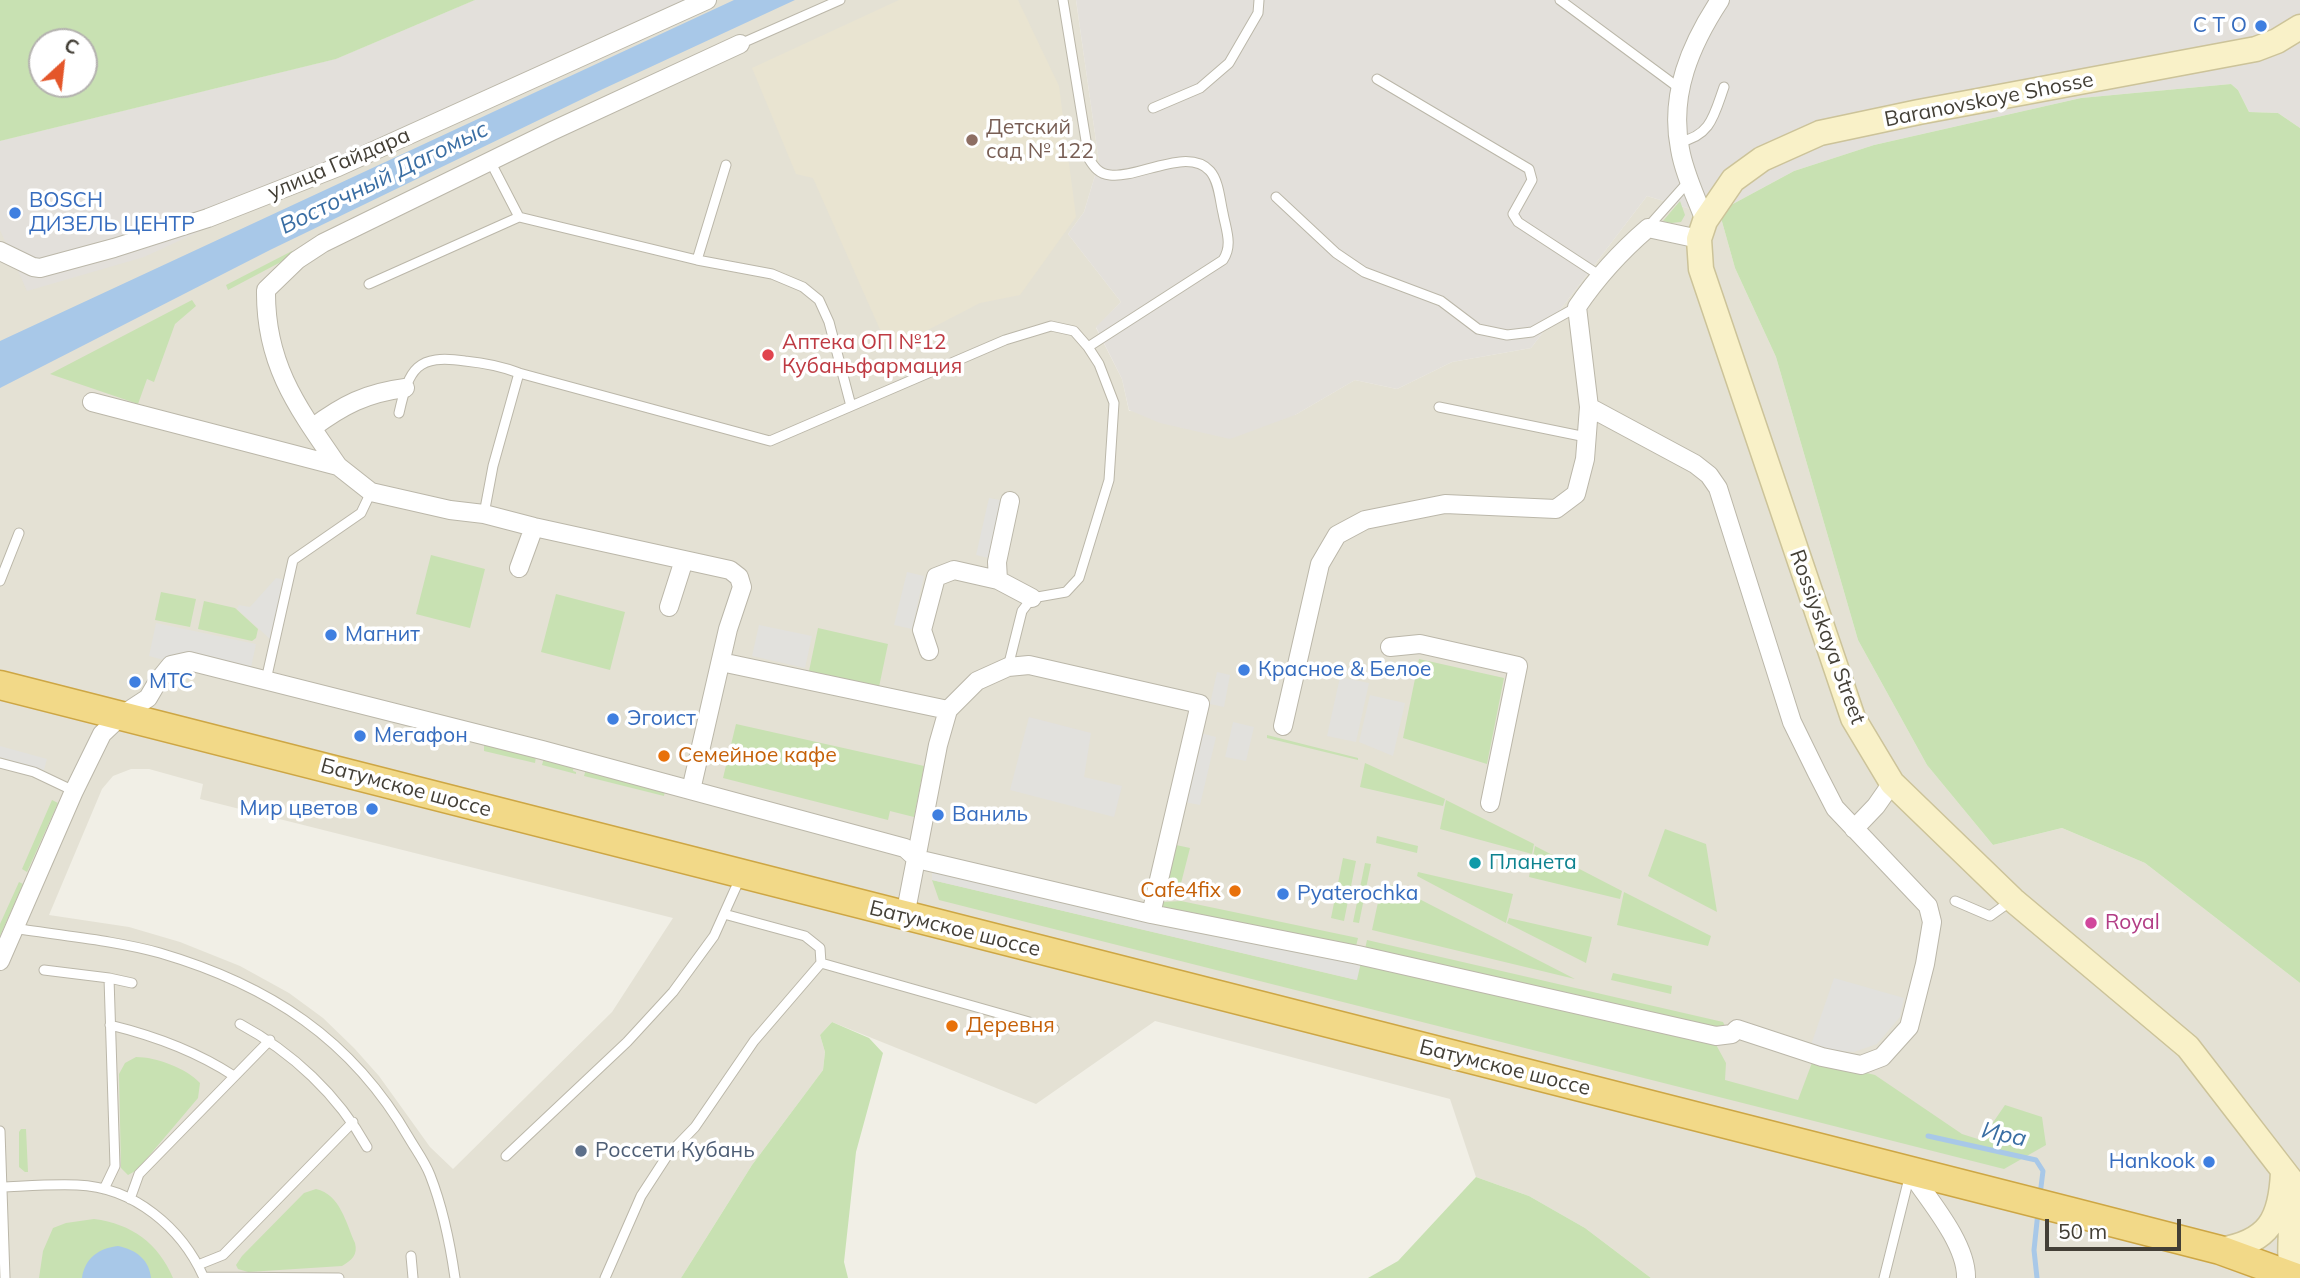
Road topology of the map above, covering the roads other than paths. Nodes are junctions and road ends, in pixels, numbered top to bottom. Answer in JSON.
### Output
{"nodes":[{"id":1,"x":707,"y":0,"type":"edge"},
{"id":2,"x":840,"y":0,"type":"edge"},
{"id":3,"x":1063,"y":0,"type":"edge"},
{"id":4,"x":1259,"y":0,"type":"edge"},
{"id":5,"x":1560,"y":0,"type":"edge"},
{"id":6,"x":1720,"y":0,"type":"edge"},
{"id":7,"x":2299,"y":30,"type":"edge"},
{"id":8,"x":740,"y":44,"type":"joint"},
{"id":9,"x":1377,"y":79,"type":"dead end"},
{"id":10,"x":1724,"y":87,"type":"dead end"},
{"id":11,"x":1679,"y":88,"type":"junction"},
{"id":12,"x":1153,"y":108,"type":"dead end"},
{"id":13,"x":1679,"y":142,"type":"junction"},
{"id":14,"x":490,"y":161,"type":"junction"},
{"id":15,"x":726,"y":165,"type":"dead end"},
{"id":16,"x":1689,"y":181,"type":"junction"},
{"id":17,"x":1276,"y":197,"type":"dead end"},
{"id":18,"x":519,"y":218,"type":"junction"},
{"id":19,"x":1648,"y":228,"type":"junction"},
{"id":20,"x":1702,"y":230,"type":"junction"},
{"id":21,"x":0,"y":251,"type":"edge"},
{"id":22,"x":697,"y":260,"type":"junction"},
{"id":23,"x":1600,"y":275,"type":"junction"},
{"id":24,"x":369,"y":284,"type":"dead end"},
{"id":25,"x":1577,"y":307,"type":"junction"},
{"id":26,"x":1088,"y":346,"type":"junction"},
{"id":27,"x":519,"y":373,"type":"junction"},
{"id":28,"x":405,"y":388,"type":"junction"},
{"id":29,"x":92,"y":402,"type":"dead end"},
{"id":30,"x":851,"y":406,"type":"junction"},
{"id":31,"x":1439,"y":407,"type":"dead end"},
{"id":32,"x":1589,"y":407,"type":"junction"},
{"id":33,"x":399,"y":413,"type":"dead end"},
{"id":34,"x":312,"y":428,"type":"junction"},
{"id":35,"x":1586,"y":437,"type":"junction"},
{"id":36,"x":338,"y":466,"type":"junction"},
{"id":37,"x":371,"y":492,"type":"junction"},
{"id":38,"x":1010,"y":501,"type":"dead end"},
{"id":39,"x":484,"y":514,"type":"junction"},
{"id":40,"x":534,"y":527,"type":"junction"},
{"id":41,"x":19,"y":533,"type":"dead end"},
{"id":42,"x":684,"y":560,"type":"junction"},
{"id":43,"x":519,"y":568,"type":"dead end"},
{"id":44,"x":998,"y":580,"type":"junction"},
{"id":45,"x":0,"y":581,"type":"edge"},
{"id":46,"x":1032,"y":598,"type":"junction"},
{"id":47,"x":669,"y":607,"type":"dead end"},
{"id":48,"x":1390,"y":647,"type":"dead end"},
{"id":49,"x":929,"y":651,"type":"dead end"},
{"id":50,"x":721,"y":662,"type":"junction"},
{"id":51,"x":1009,"y":667,"type":"junction"},
{"id":52,"x":266,"y":680,"type":"junction"},
{"id":53,"x":0,"y":685,"type":"edge"},
{"id":54,"x":947,"y":710,"type":"junction"},
{"id":55,"x":122,"y":715,"type":"junction"},
{"id":56,"x":1283,"y":726,"type":"dead end"},
{"id":57,"x":0,"y":762,"type":"edge"},
{"id":58,"x":1892,"y":783,"type":"junction"},
{"id":59,"x":691,"y":790,"type":"junction"},
{"id":60,"x":74,"y":791,"type":"junction"},
{"id":61,"x":1490,"y":803,"type":"dead end"},
{"id":62,"x":1854,"y":828,"type":"junction"},
{"id":63,"x":918,"y":859,"type":"junction"},
{"id":64,"x":741,"y":875,"type":"junction"},
{"id":65,"x":2012,"y":900,"type":"junction"},
{"id":66,"x":1955,"y":901,"type":"dead end"},
{"id":67,"x":724,"y":914,"type":"junction"},
{"id":68,"x":1151,"y":914,"type":"junction"},
{"id":69,"x":905,"y":916,"type":"junction"},
{"id":70,"x":14,"y":928,"type":"junction"},
{"id":71,"x":0,"y":961,"type":"edge"},
{"id":72,"x":821,"y":963,"type":"junction"},
{"id":73,"x":44,"y":970,"type":"dead end"},
{"id":74,"x":109,"y":978,"type":"junction"},
{"id":75,"x":132,"y":984,"type":"dead end"},
{"id":76,"x":110,"y":1024,"type":"junction"},
{"id":77,"x":240,"y":1024,"type":"dead end"},
{"id":78,"x":1054,"y":1029,"type":"dead end"},
{"id":79,"x":270,"y":1040,"type":"junction"},
{"id":80,"x":234,"y":1076,"type":"junction"},
{"id":81,"x":353,"y":1122,"type":"junction"},
{"id":82,"x":0,"y":1131,"type":"edge"},
{"id":83,"x":367,"y":1147,"type":"dead end"},
{"id":84,"x":506,"y":1156,"type":"dead end"},
{"id":85,"x":1910,"y":1172,"type":"junction"},
{"id":86,"x":2292,"y":1178,"type":"edge"},
{"id":87,"x":2,"y":1187,"type":"edge"},
{"id":88,"x":104,"y":1189,"type":"junction"},
{"id":89,"x":130,"y":1199,"type":"junction"},
{"id":90,"x":2300,"y":1200,"type":"edge"},
{"id":91,"x":2220,"y":1250,"type":"junction"},
{"id":92,"x":411,"y":1256,"type":"dead end"},
{"id":93,"x":198,"y":1265,"type":"junction"},
{"id":94,"x":2295,"y":1277,"type":"edge"},
{"id":95,"x":5,"y":1278,"type":"edge"},
{"id":96,"x":204,"y":1278,"type":"edge"},
{"id":97,"x":339,"y":1278,"type":"edge"},
{"id":98,"x":413,"y":1278,"type":"edge"},
{"id":99,"x":455,"y":1278,"type":"edge"},
{"id":100,"x":605,"y":1278,"type":"edge"},
{"id":101,"x":1884,"y":1278,"type":"edge"},
{"id":102,"x":1966,"y":1278,"type":"edge"}],
"edges":[{"from":1,"to":21,"type":"street","name":"улица Гайдара"},
{"from":2,"to":8,"type":"lane"},
{"from":3,"to":26,"type":"lane"},
{"from":4,"to":12,"type":"lane"},
{"from":5,"to":11,"type":"lane"},
{"from":6,"to":11,"type":"street","name":"Rossiyskaya Street"},
{"from":7,"to":20,"type":"main road","name":"Baranovskoye Shosse"},
{"from":8,"to":14,"type":"street"},
{"from":9,"to":23,"type":"lane"},
{"from":10,"to":13,"type":"lane"},
{"from":11,"to":13,"type":"street","name":"Rossiyskaya Street"},
{"from":13,"to":16,"type":"street","name":"Rossiyskaya Street"},
{"from":14,"to":18,"type":"lane"},
{"from":14,"to":34,"type":"street"},
{"from":15,"to":22,"type":"lane"},
{"from":16,"to":19,"type":"lane"},
{"from":16,"to":20,"type":"street","name":"Rossiyskaya Street"},
{"from":17,"to":25,"type":"lane"},
{"from":18,"to":22,"type":"lane"},
{"from":18,"to":24,"type":"lane"},
{"from":19,"to":20,"type":"street"},
{"from":19,"to":23,"type":"street"},
{"from":20,"to":58,"type":"main road","name":"Rossiyskaya Street"},
{"from":22,"to":30,"type":"lane"},
{"from":23,"to":25,"type":"street"},
{"from":25,"to":32,"type":"street"},
{"from":26,"to":30,"type":"lane"},
{"from":26,"to":46,"type":"lane"},
{"from":27,"to":28,"type":"lane"},
{"from":27,"to":30,"type":"lane"},
{"from":27,"to":39,"type":"lane"},
{"from":28,"to":33,"type":"lane"},
{"from":28,"to":34,"type":"street"},
{"from":29,"to":36,"type":"street"},
{"from":31,"to":35,"type":"lane"},
{"from":32,"to":35,"type":"street"},
{"from":32,"to":62,"type":"street"},
{"from":34,"to":36,"type":"street"},
{"from":35,"to":56,"type":"street"},
{"from":36,"to":37,"type":"street"},
{"from":37,"to":39,"type":"street"},
{"from":37,"to":52,"type":"lane"},
{"from":38,"to":44,"type":"street"},
{"from":39,"to":40,"type":"street"},
{"from":40,"to":42,"type":"street"},
{"from":40,"to":43,"type":"street"},
{"from":41,"to":45,"type":"lane"},
{"from":42,"to":47,"type":"street"},
{"from":42,"to":50,"type":"street"},
{"from":44,"to":46,"type":"street"},
{"from":44,"to":49,"type":"street"},
{"from":46,"to":51,"type":"lane"},
{"from":48,"to":61,"type":"street"},
{"from":50,"to":54,"type":"street"},
{"from":50,"to":59,"type":"street"},
{"from":51,"to":54,"type":"street"},
{"from":51,"to":68,"type":"street"},
{"from":52,"to":55,"type":"street"},
{"from":52,"to":59,"type":"street"},
{"from":53,"to":55,"type":"highway","name":"Батумское шоссе"},
{"from":54,"to":63,"type":"street"},
{"from":55,"to":60,"type":"street"},
{"from":55,"to":64,"type":"highway","name":"Батумское шоссе"},
{"from":57,"to":60,"type":"lane"},
{"from":58,"to":62,"type":"street"},
{"from":58,"to":65,"type":"main road","name":"Rossiyskaya Street"},
{"from":59,"to":63,"type":"street"},
{"from":60,"to":70,"type":"street"},
{"from":62,"to":68,"type":"street"},
{"from":63,"to":68,"type":"street"},
{"from":63,"to":69,"type":"street"},
{"from":64,"to":67,"type":"lane"},
{"from":64,"to":69,"type":"highway","name":"Батумское шоссе"},
{"from":65,"to":66,"type":"lane"},
{"from":65,"to":86,"type":"main road","name":"Rossiyskaya Street"},
{"from":67,"to":72,"type":"lane"},
{"from":67,"to":84,"type":"lane"},
{"from":69,"to":85,"type":"highway","name":"Батумское шоссе"},
{"from":70,"to":71,"type":"street"},
{"from":70,"to":99,"type":"lane"},
{"from":72,"to":78,"type":"lane"},
{"from":72,"to":100,"type":"lane"},
{"from":73,"to":74,"type":"lane"},
{"from":74,"to":75,"type":"lane"},
{"from":74,"to":76,"type":"lane"},
{"from":76,"to":80,"type":"lane"},
{"from":76,"to":88,"type":"lane"},
{"from":77,"to":79,"type":"lane"},
{"from":79,"to":80,"type":"lane"},
{"from":79,"to":81,"type":"lane"},
{"from":80,"to":89,"type":"lane"},
{"from":81,"to":83,"type":"lane"},
{"from":81,"to":93,"type":"lane"},
{"from":82,"to":87,"type":"lane"},
{"from":85,"to":91,"type":"highway","name":"Батумское шоссе"},
{"from":85,"to":101,"type":"lane"},
{"from":85,"to":102,"type":"street"},
{"from":86,"to":90,"type":"main road","name":"Rossiyskaya Street"},
{"from":86,"to":91,"type":"main road"},
{"from":86,"to":94,"type":"main road"},
{"from":87,"to":88,"type":"lane"},
{"from":87,"to":95,"type":"lane"},
{"from":88,"to":89,"type":"lane"},
{"from":89,"to":93,"type":"lane"},
{"from":91,"to":94,"type":"highway","name":"Батумское шоссе"},
{"from":92,"to":98,"type":"lane"},
{"from":93,"to":96,"type":"lane"},
{"from":96,"to":97,"type":"lane"}]}
